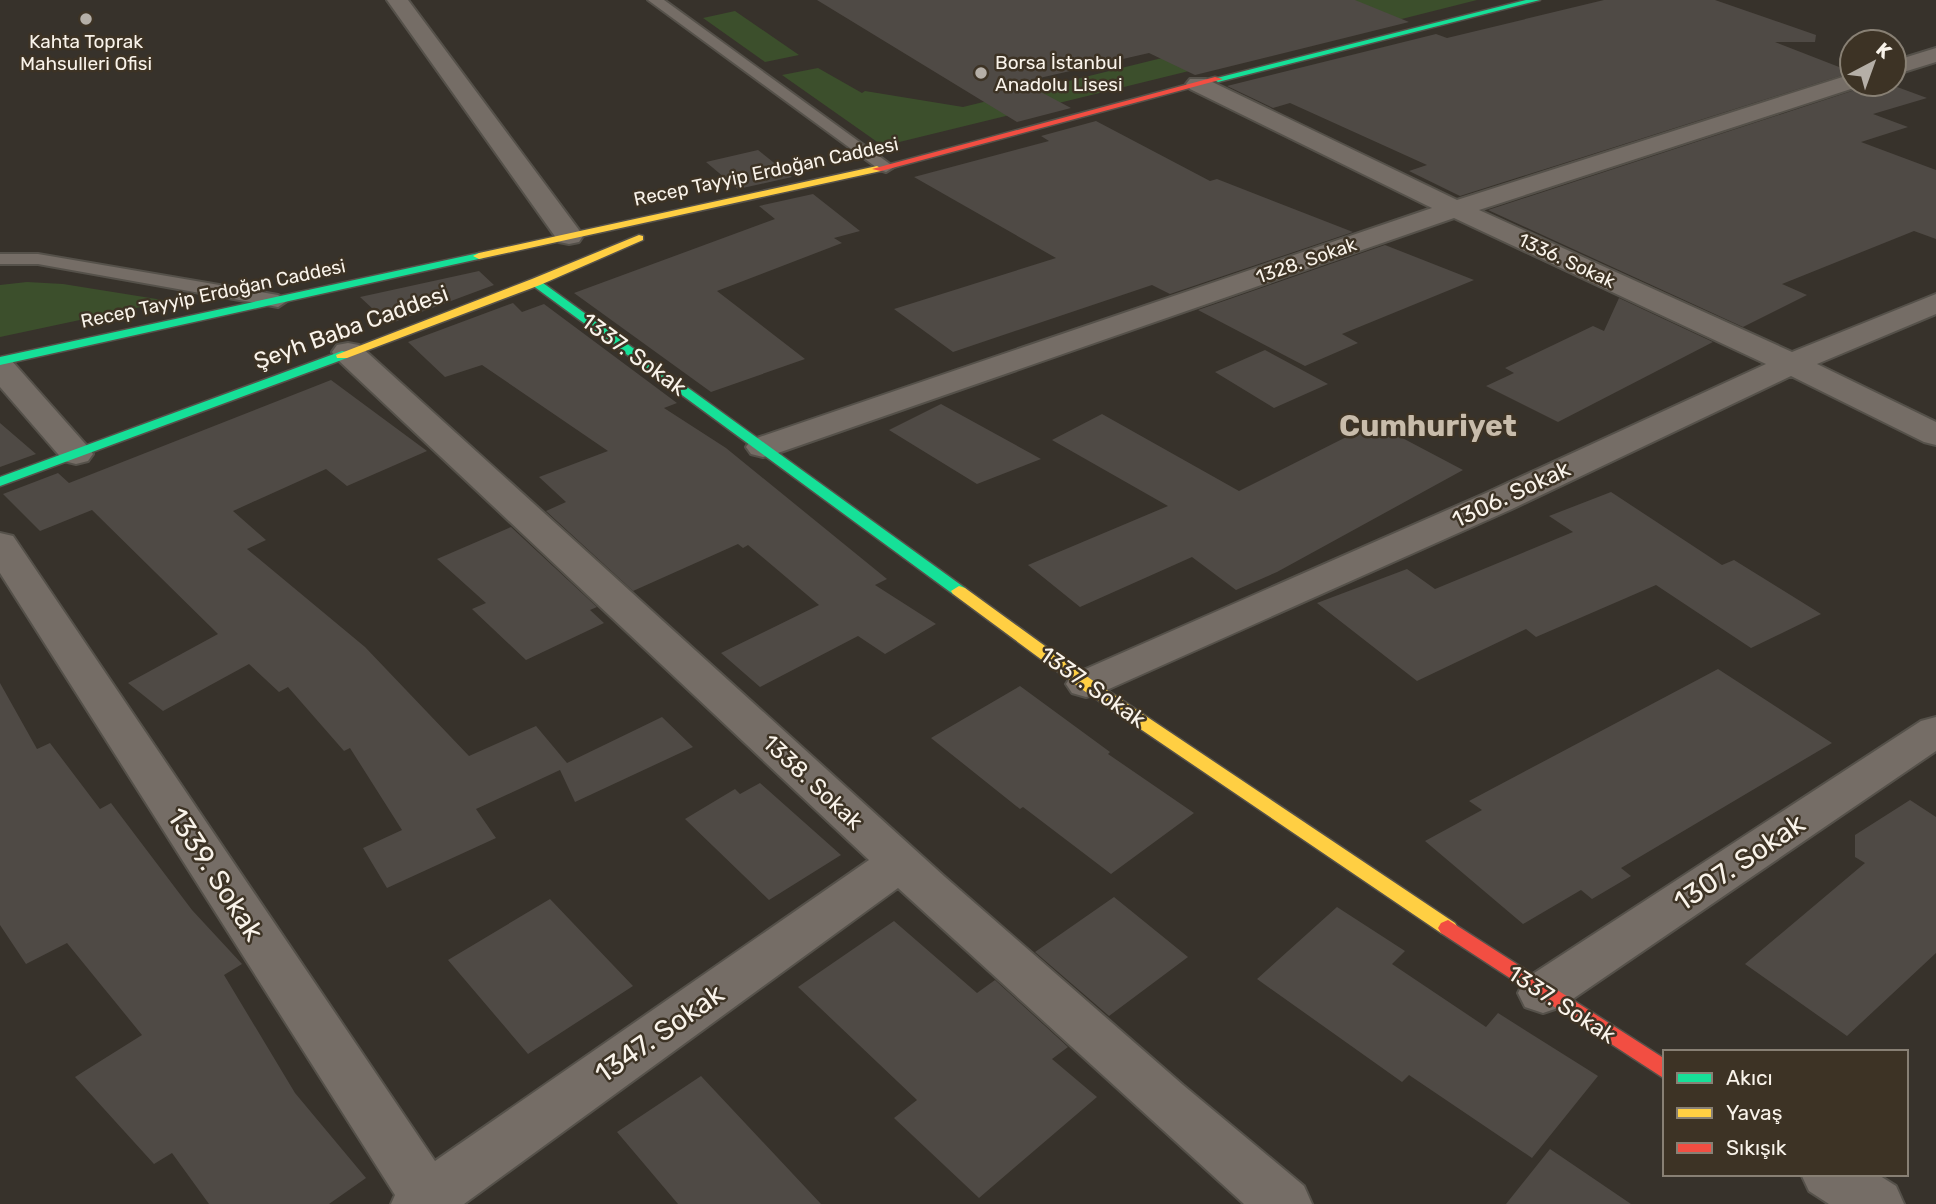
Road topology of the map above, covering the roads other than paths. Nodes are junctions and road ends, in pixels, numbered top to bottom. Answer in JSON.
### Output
{"nodes":[{"id":1,"x":397,"y":0,"type":"edge"},
{"id":2,"x":655,"y":0,"type":"edge"},
{"id":3,"x":1536,"y":0,"type":"edge"},
{"id":4,"x":1936,"y":55,"type":"edge"},
{"id":5,"x":1908,"y":64,"type":"edge"},
{"id":6,"x":1198,"y":83,"type":"junction"},
{"id":7,"x":1838,"y":86,"type":"edge"},
{"id":8,"x":886,"y":167,"type":"junction"},
{"id":9,"x":713,"y":204,"type":"junction"},
{"id":10,"x":1455,"y":209,"type":"junction"},
{"id":11,"x":569,"y":236,"type":"junction"},
{"id":12,"x":0,"y":259,"type":"edge"},
{"id":13,"x":536,"y":282,"type":"junction"},
{"id":14,"x":278,"y":301,"type":"junction"},
{"id":15,"x":1936,"y":303,"type":"edge"},
{"id":16,"x":348,"y":352,"type":"junction"},
{"id":17,"x":0,"y":361,"type":"edge"},
{"id":18,"x":1791,"y":364,"type":"junction"},
{"id":19,"x":0,"y":367,"type":"edge"},
{"id":20,"x":1936,"y":435,"type":"edge"},
{"id":21,"x":763,"y":447,"type":"junction"},
{"id":22,"x":76,"y":454,"type":"junction"},
{"id":23,"x":0,"y":482,"type":"edge"},
{"id":24,"x":0,"y":544,"type":"edge"},
{"id":25,"x":1086,"y":684,"type":"junction"},
{"id":26,"x":1936,"y":731,"type":"edge"},
{"id":27,"x":899,"y":863,"type":"junction"},
{"id":28,"x":1543,"y":993,"type":"junction"},
{"id":29,"x":1663,"y":1069,"type":"edge"},
{"id":30,"x":1832,"y":1176,"type":"edge"},
{"id":31,"x":426,"y":1202,"type":"edge"},
{"id":32,"x":1284,"y":1204,"type":"edge"},
{"id":33,"x":1876,"y":1204,"type":"edge"}],
"edges":[{"from":1,"to":11,"type":"street"},
{"from":2,"to":8,"type":"lane"},
{"from":3,"to":6,"type":"street","name":"Recep Tayyip Erdoğan Caddesi"},
{"from":4,"to":5,"type":"street"},
{"from":6,"to":8,"type":"street","name":"Recep Tayyip Erdoğan Caddesi"},
{"from":6,"to":10,"type":"street","name":"1336. Sokak"},
{"from":7,"to":10,"type":"street","name":"1328. Sokak"},
{"from":8,"to":9,"type":"street","name":"Recep Tayyip Erdoğan Caddesi"},
{"from":9,"to":11,"type":"street","name":"Recep Tayyip Erdoğan Caddesi"},
{"from":9,"to":13,"type":"street","name":"Şeyh Baba Caddesi"},
{"from":10,"to":18,"type":"street","name":"1336. Sokak"},
{"from":10,"to":21,"type":"street","name":"1328. Sokak"},
{"from":11,"to":14,"type":"street","name":"Recep Tayyip Erdoğan Caddesi"},
{"from":12,"to":14,"type":"lane"},
{"from":13,"to":16,"type":"street","name":"Şeyh Baba Caddesi"},
{"from":13,"to":21,"type":"street","name":"1337. Sokak"},
{"from":14,"to":17,"type":"street","name":"Recep Tayyip Erdoğan Caddesi"},
{"from":15,"to":18,"type":"street","name":"1306. Sokak"},
{"from":16,"to":22,"type":"street","name":"Şeyh Baba Caddesi"},
{"from":16,"to":27,"type":"street","name":"1338. Sokak"},
{"from":18,"to":20,"type":"street","name":"1336. Sokak"},
{"from":18,"to":25,"type":"street","name":"1306. Sokak"},
{"from":19,"to":22,"type":"street"},
{"from":21,"to":25,"type":"street","name":"1337. Sokak"},
{"from":22,"to":23,"type":"street","name":"Şeyh Baba Caddesi"},
{"from":24,"to":31,"type":"street","name":"1339. Sokak"},
{"from":25,"to":28,"type":"street","name":"1337. Sokak"},
{"from":26,"to":28,"type":"street","name":"1307. Sokak"},
{"from":27,"to":31,"type":"street","name":"1347. Sokak"},
{"from":27,"to":32,"type":"street","name":"1338. Sokak"},
{"from":28,"to":29,"type":"street","name":"1337. Sokak"},
{"from":30,"to":33,"type":"street"}]}
